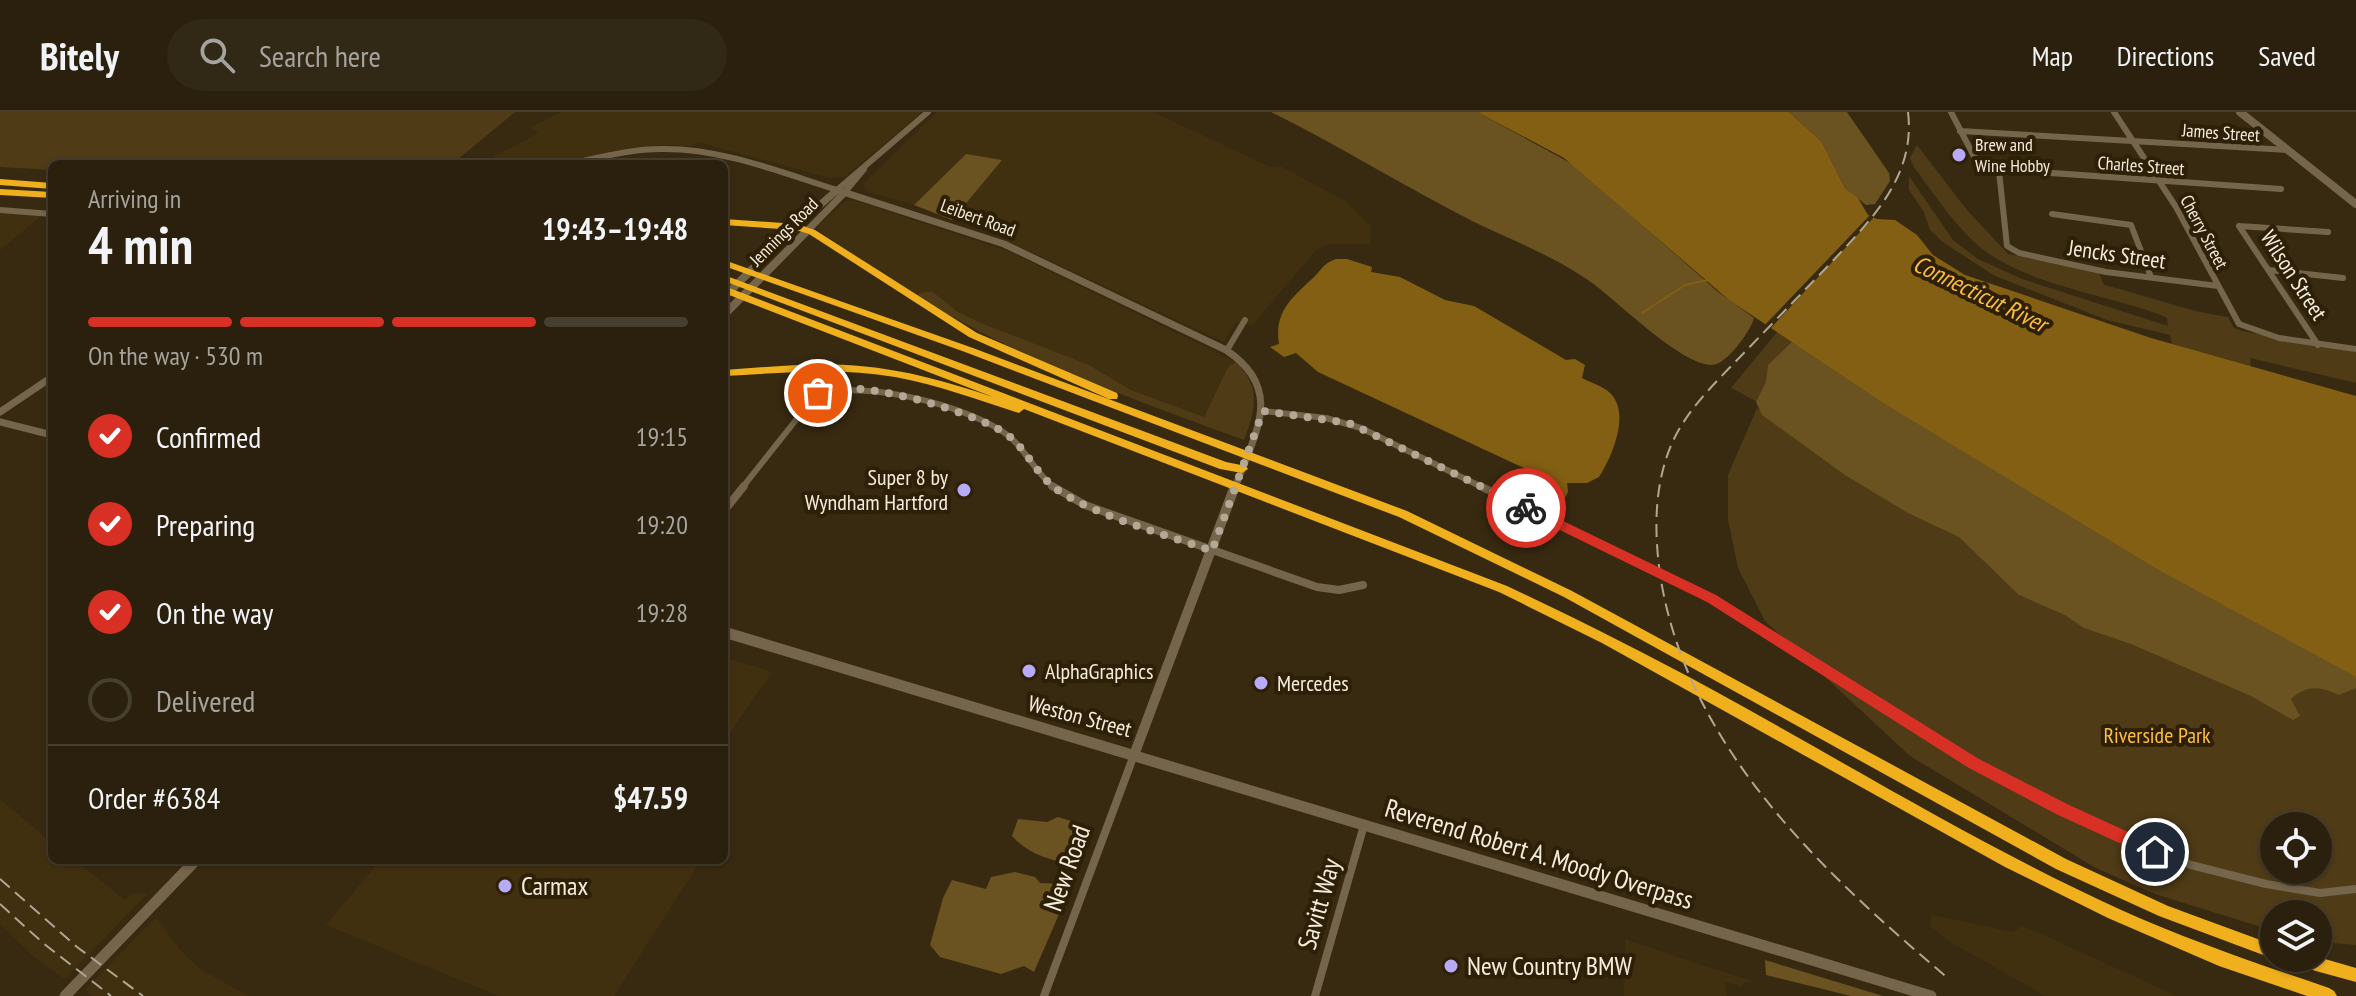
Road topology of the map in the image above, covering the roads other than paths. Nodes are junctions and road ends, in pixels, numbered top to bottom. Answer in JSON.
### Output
{"nodes":[{"id":1,"x":928,"y":112,"type":"edge"},
{"id":2,"x":1951,"y":112,"type":"edge"},
{"id":3,"x":2114,"y":112,"type":"edge"},
{"id":4,"x":2240,"y":112,"type":"edge"},
{"id":5,"x":1960,"y":131,"type":"junction"},
{"id":6,"x":2133,"y":142,"type":"junction"},
{"id":7,"x":2288,"y":150,"type":"junction"},
{"id":8,"x":590,"y":160,"type":"edge"},
{"id":9,"x":727,"y":160,"type":"edge"},
{"id":10,"x":728,"y":160,"type":"edge"},
{"id":11,"x":1999,"y":171,"type":"junction"},
{"id":12,"x":0,"y":176,"type":"edge"},
{"id":13,"x":48,"y":179,"type":"edge"},
{"id":14,"x":2159,"y":181,"type":"junction"},
{"id":15,"x":0,"y":184,"type":"edge"},
{"id":16,"x":48,"y":187,"type":"edge"},
{"id":17,"x":2281,"y":189,"type":"dead end"},
{"id":18,"x":841,"y":191,"type":"junction"},
{"id":19,"x":0,"y":192,"type":"edge"},
{"id":20,"x":2356,"y":194,"type":"edge"},
{"id":21,"x":48,"y":195,"type":"edge"},
{"id":22,"x":2344,"y":195,"type":"junction"},
{"id":23,"x":2356,"y":204,"type":"edge"},
{"id":24,"x":0,"y":210,"type":"edge"},
{"id":25,"x":48,"y":214,"type":"edge"},
{"id":26,"x":2052,"y":214,"type":"dead end"},
{"id":27,"x":728,"y":222,"type":"edge"},
{"id":28,"x":795,"y":227,"type":"junction"},
{"id":29,"x":808,"y":230,"type":"junction"},
{"id":30,"x":2328,"y":232,"type":"dead end"},
{"id":31,"x":728,"y":264,"type":"edge"},
{"id":32,"x":2269,"y":270,"type":"junction"},
{"id":33,"x":728,"y":276,"type":"edge"},
{"id":34,"x":728,"y":277,"type":"edge"},
{"id":35,"x":2151,"y":277,"type":"junction"},
{"id":36,"x":2343,"y":278,"type":"dead end"},
{"id":37,"x":2218,"y":286,"type":"junction"},
{"id":38,"x":728,"y":291,"type":"edge"},
{"id":39,"x":728,"y":293,"type":"edge"},
{"id":40,"x":788,"y":294,"type":"junction"},
{"id":41,"x":728,"y":311,"type":"edge"},
{"id":42,"x":1245,"y":320,"type":"dead end"},
{"id":43,"x":2318,"y":345,"type":"junction"},
{"id":44,"x":2356,"y":349,"type":"edge"},
{"id":45,"x":969,"y":350,"type":"junction"},
{"id":46,"x":1227,"y":350,"type":"junction"},
{"id":47,"x":728,"y":373,"type":"edge"},
{"id":48,"x":48,"y":380,"type":"edge"},
{"id":49,"x":1131,"y":410,"type":"junction"},
{"id":50,"x":1263,"y":411,"type":"junction"},
{"id":51,"x":0,"y":412,"type":"edge"},
{"id":52,"x":0,"y":422,"type":"edge"},
{"id":53,"x":48,"y":434,"type":"edge"},
{"id":54,"x":1107,"y":435,"type":"junction"},
{"id":55,"x":1242,"y":469,"type":"junction"},
{"id":56,"x":728,"y":506,"type":"edge"},
{"id":57,"x":1212,"y":551,"type":"junction"},
{"id":58,"x":1363,"y":585,"type":"dead end"},
{"id":59,"x":728,"y":633,"type":"edge"},
{"id":60,"x":1134,"y":755,"type":"junction"},
{"id":61,"x":1364,"y":825,"type":"junction"},
{"id":62,"x":192,"y":864,"type":"edge"},
{"id":63,"x":2356,"y":889,"type":"edge"},
{"id":64,"x":2260,"y":947,"type":"edge"},
{"id":65,"x":2332,"y":968,"type":"edge"},
{"id":66,"x":2356,"y":975,"type":"edge"},
{"id":67,"x":65,"y":996,"type":"edge"},
{"id":68,"x":1044,"y":996,"type":"edge"},
{"id":69,"x":1315,"y":996,"type":"edge"},
{"id":70,"x":1931,"y":996,"type":"edge"},
{"id":71,"x":2329,"y":996,"type":"edge"}],
"edges":[{"from":1,"to":18,"type":"street","name":"Jennings Road"},
{"from":2,"to":5,"type":"street"},
{"from":3,"to":6,"type":"street","name":"Cherry Street"},
{"from":4,"to":7,"type":"main road"},
{"from":5,"to":6,"type":"street","name":"James Street"},
{"from":5,"to":11,"type":"street"},
{"from":6,"to":7,"type":"street","name":"James Street"},
{"from":6,"to":14,"type":"street","name":"Cherry Street"},
{"from":7,"to":22,"type":"main road"},
{"from":8,"to":9,"type":"street","name":"Leibert Road"},
{"from":10,"to":18,"type":"street","name":"Leibert Road"},
{"from":11,"to":14,"type":"street","name":"Charles Street"},
{"from":11,"to":35,"type":"street","name":"Jencks Street"},
{"from":12,"to":13,"type":"highway"},
{"from":14,"to":17,"type":"street","name":"Charles Street"},
{"from":14,"to":37,"type":"street","name":"Cherry Street"},
{"from":15,"to":16,"type":"highway"},
{"from":18,"to":28,"type":"street","name":"Jennings Road"},
{"from":18,"to":29,"type":"street","name":"Jennings Road"},
{"from":18,"to":46,"type":"street","name":"Leibert Road"},
{"from":19,"to":21,"type":"highway"},
{"from":20,"to":22,"type":"street"},
{"from":22,"to":23,"type":"main road"},
{"from":24,"to":25,"type":"street"},
{"from":26,"to":35,"type":"street"},
{"from":27,"to":28,"type":"highway"},
{"from":28,"to":29,"type":"highway"},
{"from":28,"to":39,"type":"main road","name":"Jennings Road"},
{"from":29,"to":41,"type":"main road","name":"Jennings Road"},
{"from":29,"to":49,"type":"highway"},
{"from":30,"to":32,"type":"street","name":"Wilson Street"},
{"from":31,"to":45,"type":"highway"},
{"from":32,"to":36,"type":"street"},
{"from":32,"to":43,"type":"street","name":"Wilson Street"},
{"from":33,"to":40,"type":"highway"},
{"from":34,"to":55,"type":"highway"},
{"from":35,"to":37,"type":"street","name":"Jencks Street"},
{"from":37,"to":43,"type":"street","name":"Cherry Street"},
{"from":38,"to":54,"type":"highway"},
{"from":40,"to":45,"type":"highway"},
{"from":40,"to":55,"type":"highway"},
{"from":42,"to":46,"type":"street"},
{"from":43,"to":44,"type":"street"},
{"from":45,"to":49,"type":"highway"},
{"from":46,"to":50,"type":"street","name":"Leibert Road"},
{"from":47,"to":54,"type":"highway"},
{"from":48,"to":51,"type":"street"},
{"from":49,"to":64,"type":"highway"},
{"from":50,"to":55,"type":"street"},
{"from":50,"to":63,"type":"street"},
{"from":52,"to":53,"type":"street"},
{"from":54,"to":71,"type":"highway"},
{"from":55,"to":57,"type":"street","name":"Weston Street"},
{"from":56,"to":57,"type":"street"},
{"from":57,"to":58,"type":"street"},
{"from":57,"to":60,"type":"street","name":"Weston Street"},
{"from":59,"to":60,"type":"main road","name":"Weston Street"},
{"from":60,"to":61,"type":"main road","name":"Reverend Robert A. Moody Overpass"},
{"from":60,"to":68,"type":"street","name":"New Road"},
{"from":61,"to":69,"type":"street","name":"Savitt Way"},
{"from":61,"to":70,"type":"main road","name":"Reverend Robert A. Moody Overpass"},
{"from":62,"to":67,"type":"main road"},
{"from":65,"to":66,"type":"highway"}]}
